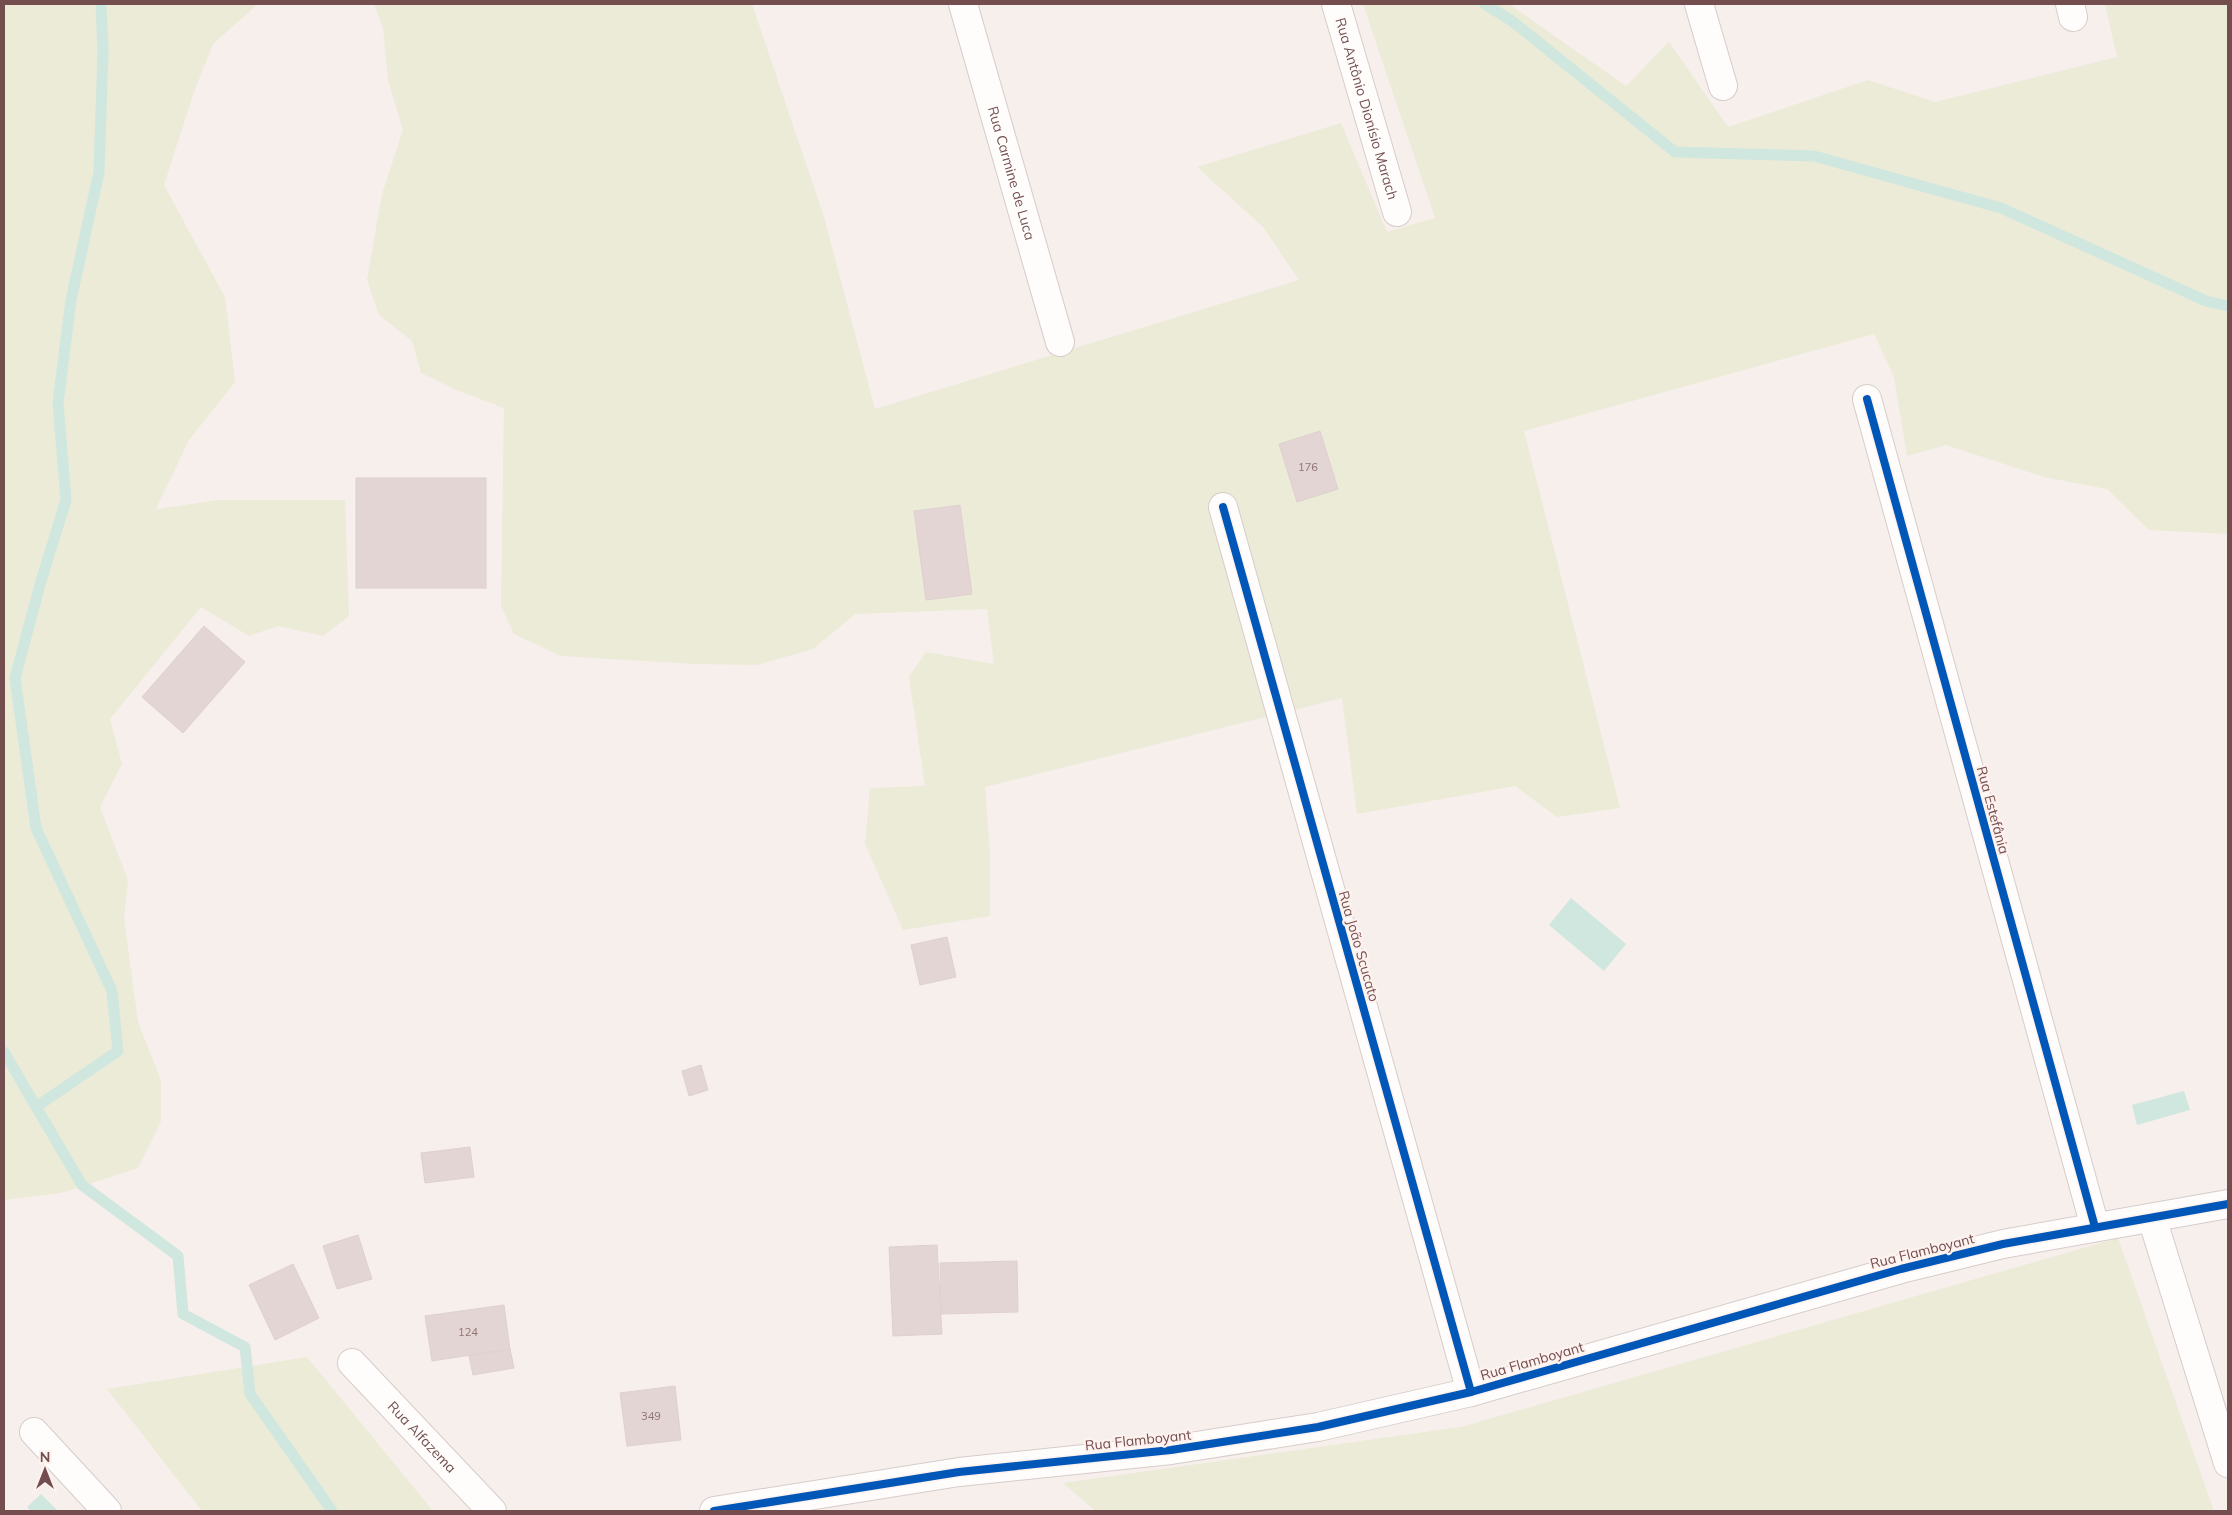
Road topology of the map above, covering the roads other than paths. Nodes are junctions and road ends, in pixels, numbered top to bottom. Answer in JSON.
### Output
{"nodes":[{"id":1,"x":963,"y":4,"type":"edge"},
{"id":2,"x":1336,"y":4,"type":"edge"},
{"id":3,"x":1699,"y":4,"type":"edge"},
{"id":4,"x":1723,"y":86,"type":"dead end"},
{"id":5,"x":1397,"y":212,"type":"dead end"},
{"id":6,"x":1060,"y":342,"type":"dead end"},
{"id":7,"x":1867,"y":399,"type":"dead end"},
{"id":8,"x":1223,"y":507,"type":"dead end"},
{"id":9,"x":2228,"y":1204,"type":"edge"},
{"id":10,"x":2152,"y":1218,"type":"junction"},
{"id":11,"x":2095,"y":1227,"type":"junction"},
{"id":12,"x":352,"y":1363,"type":"dead end"},
{"id":13,"x":1470,"y":1392,"type":"junction"},
{"id":14,"x":34,"y":1432,"type":"dead end"},
{"id":15,"x":2228,"y":1463,"type":"edge"},
{"id":16,"x":107,"y":1511,"type":"edge"},
{"id":17,"x":492,"y":1511,"type":"edge"},
{"id":18,"x":714,"y":1511,"type":"edge"}],
"edges":[{"from":1,"to":6,"type":"street","name":"Rua Carmine de Luca"},
{"from":2,"to":5,"type":"street","name":"Rua Antônio Dionísio Marach"},
{"from":3,"to":4,"type":"street"},
{"from":7,"to":11,"type":"street","name":"Rua Estefânia"},
{"from":8,"to":13,"type":"street","name":"Rua João Scucato"},
{"from":9,"to":10,"type":"street","name":"Rua Flamboyant"},
{"from":10,"to":11,"type":"street","name":"Rua Flamboyant"},
{"from":10,"to":15,"type":"street"},
{"from":11,"to":13,"type":"street","name":"Rua Flamboyant"},
{"from":12,"to":17,"type":"street","name":"Rua Alfazema"},
{"from":13,"to":18,"type":"street","name":"Rua Flamboyant"},
{"from":14,"to":16,"type":"street"}]}
